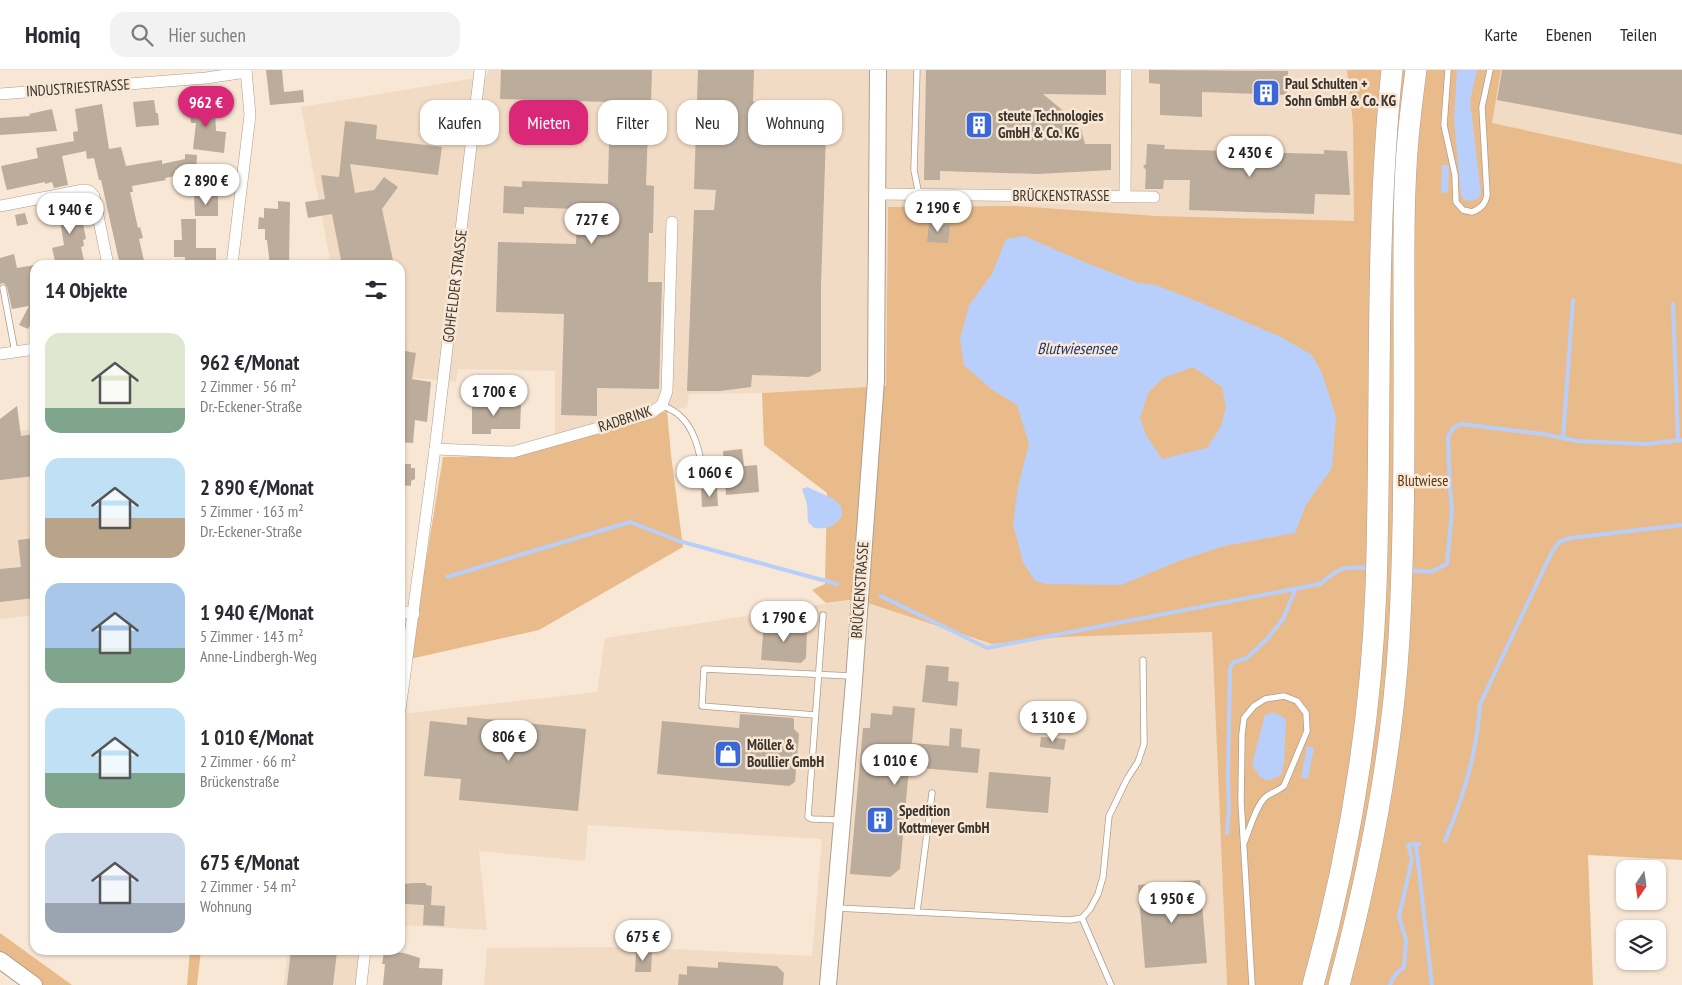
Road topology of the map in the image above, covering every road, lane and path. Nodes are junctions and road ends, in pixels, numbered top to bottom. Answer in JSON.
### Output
{"nodes":[{"id":1,"x":480,"y":70,"type":"edge"},
{"id":2,"x":878,"y":70,"type":"edge"},
{"id":3,"x":917,"y":70,"type":"edge"},
{"id":4,"x":1126,"y":70,"type":"edge"},
{"id":5,"x":1392,"y":70,"type":"edge"},
{"id":6,"x":1416,"y":70,"type":"edge"},
{"id":7,"x":1448,"y":70,"type":"edge"},
{"id":8,"x":1490,"y":70,"type":"edge"},
{"id":9,"x":246,"y":71,"type":"edge"},
{"id":10,"x":0,"y":94,"type":"edge"},
{"id":11,"x":877,"y":194,"type":"junction"},
{"id":12,"x":920,"y":195,"type":"junction"},
{"id":13,"x":1125,"y":196,"type":"junction"},
{"id":14,"x":1154,"y":197,"type":"dead end"},
{"id":15,"x":0,"y":206,"type":"edge"},
{"id":16,"x":672,"y":222,"type":"dead end"},
{"id":17,"x":107,"y":260,"type":"edge"},
{"id":18,"x":233,"y":260,"type":"edge"},
{"id":19,"x":3,"y":288,"type":"dead end"},
{"id":20,"x":30,"y":350,"type":"edge"},
{"id":21,"x":15,"y":352,"type":"junction"},
{"id":22,"x":0,"y":354,"type":"edge"},
{"id":23,"x":662,"y":405,"type":"junction"},
{"id":24,"x":435,"y":449,"type":"junction"},
{"id":25,"x":706,"y":482,"type":"dead end"},
{"id":26,"x":405,"y":612,"type":"edge"},
{"id":27,"x":414,"y":614,"type":"junction"},
{"id":28,"x":823,"y":615,"type":"dead end"},
{"id":29,"x":1143,"y":660,"type":"dead end"},
{"id":30,"x":818,"y":674,"type":"junction"},
{"id":31,"x":405,"y":676,"type":"edge"},
{"id":32,"x":854,"y":676,"type":"junction"},
{"id":33,"x":815,"y":715,"type":"junction"},
{"id":34,"x":932,"y":793,"type":"dead end"},
{"id":35,"x":842,"y":820,"type":"junction"},
{"id":36,"x":1244,"y":843,"type":"junction"},
{"id":37,"x":835,"y":908,"type":"junction"},
{"id":38,"x":916,"y":912,"type":"junction"},
{"id":39,"x":1082,"y":918,"type":"junction"},
{"id":40,"x":364,"y":955,"type":"edge"},
{"id":41,"x":0,"y":960,"type":"edge"},
{"id":42,"x":34,"y":985,"type":"edge"},
{"id":43,"x":361,"y":985,"type":"edge"},
{"id":44,"x":828,"y":985,"type":"edge"},
{"id":45,"x":1111,"y":985,"type":"edge"},
{"id":46,"x":1252,"y":985,"type":"edge"},
{"id":47,"x":1313,"y":985,"type":"edge"},
{"id":48,"x":1339,"y":985,"type":"edge"}],
"edges":[{"from":1,"to":24,"type":"street","name":"GOHFELDER STRASSE"},
{"from":2,"to":11,"type":"main road","name":"BRÜCKENSTRASSE"},
{"from":3,"to":12,"type":"lane"},
{"from":4,"to":13,"type":"street","name":"BRÜCKENSTRASSE"},
{"from":5,"to":47,"type":"highway"},
{"from":6,"to":48,"type":"highway"},
{"from":7,"to":8,"type":"lane"},
{"from":9,"to":10,"type":"street","name":"INDUSTRIESTRASSE"},
{"from":9,"to":18,"type":"street"},
{"from":11,"to":12,"type":"street","name":"BRÜCKENSTRASSE"},
{"from":11,"to":32,"type":"main road","name":"BRÜCKENSTRASSE"},
{"from":12,"to":13,"type":"street","name":"BRÜCKENSTRASSE"},
{"from":13,"to":14,"type":"street","name":"BRÜCKENSTRASSE"},
{"from":15,"to":17,"type":"street"},
{"from":16,"to":23,"type":"street","name":"RADBRINK"},
{"from":19,"to":21,"type":"lane"},
{"from":20,"to":21,"type":"street"},
{"from":21,"to":22,"type":"street"},
{"from":23,"to":24,"type":"street","name":"RADBRINK"},
{"from":23,"to":25,"type":"lane"},
{"from":24,"to":27,"type":"street","name":"GOHFELDER STRASSE"},
{"from":26,"to":27,"type":"street"},
{"from":27,"to":31,"type":"street","name":"GOHFELDER STRASSE"},
{"from":28,"to":30,"type":"lane"},
{"from":29,"to":39,"type":"lane"},
{"from":30,"to":32,"type":"lane"},
{"from":30,"to":33,"type":"lane"},
{"from":30,"to":33,"type":"lane"},
{"from":32,"to":35,"type":"main road","name":"BRÜCKENSTRASSE"},
{"from":33,"to":35,"type":"lane"},
{"from":34,"to":38,"type":"lane"},
{"from":35,"to":37,"type":"main road","name":"BRÜCKENSTRASSE"},
{"from":36,"to":36,"type":"lane"},
{"from":36,"to":46,"type":"lane"},
{"from":37,"to":38,"type":"lane"},
{"from":37,"to":44,"type":"main road","name":"BRÜCKENSTRASSE"},
{"from":38,"to":39,"type":"lane"},
{"from":39,"to":45,"type":"lane"},
{"from":40,"to":43,"type":"street"},
{"from":41,"to":42,"type":"main road"}]}
